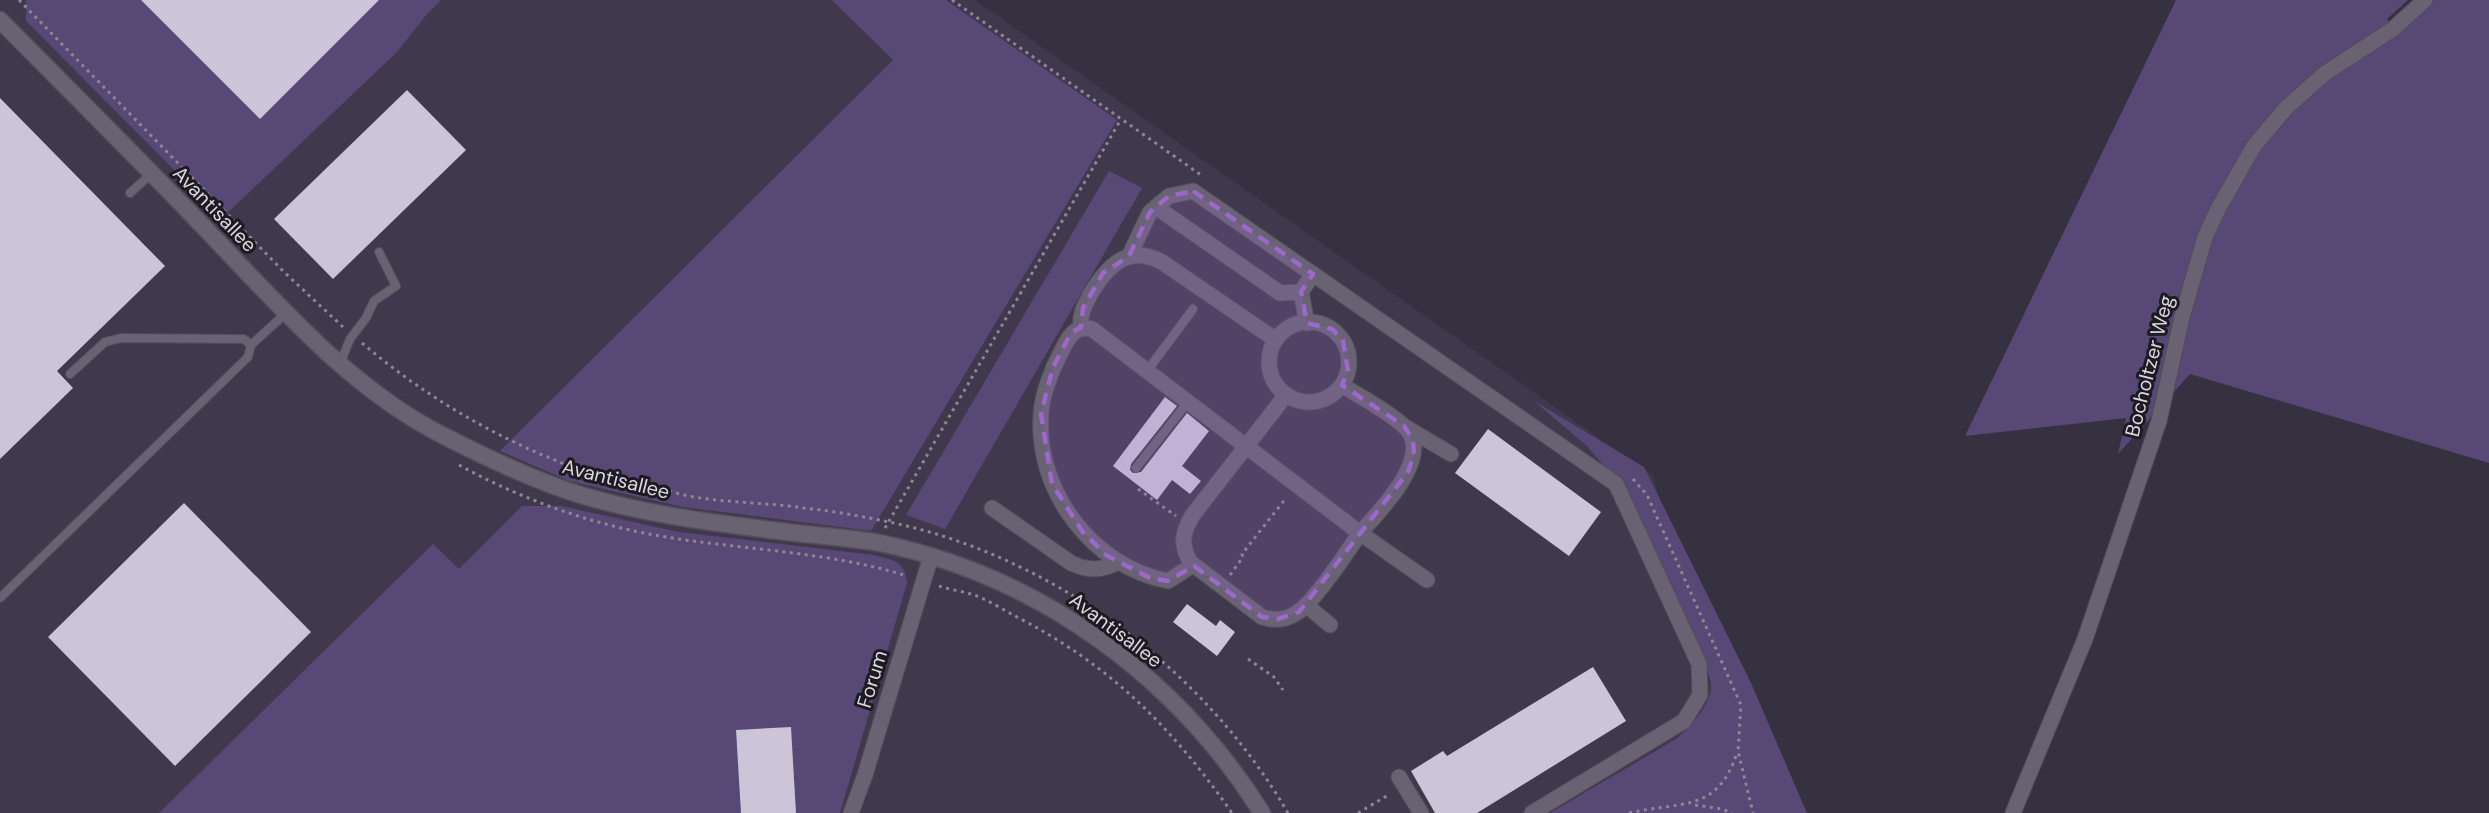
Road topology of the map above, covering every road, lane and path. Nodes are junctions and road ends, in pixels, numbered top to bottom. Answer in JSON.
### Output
{"nodes":[{"id":1,"x":19,"y":0,"type":"edge"},
{"id":2,"x":2425,"y":0,"type":"edge"},
{"id":3,"x":0,"y":20,"type":"edge"},
{"id":4,"x":1121,"y":119,"type":"dead end"},
{"id":5,"x":151,"y":174,"type":"junction"},
{"id":6,"x":130,"y":193,"type":"dead end"},
{"id":7,"x":1156,"y":207,"type":"junction"},
{"id":8,"x":379,"y":252,"type":"dead end"},
{"id":9,"x":1129,"y":256,"type":"junction"},
{"id":10,"x":1313,"y":274,"type":"junction"},
{"id":11,"x":1301,"y":292,"type":"junction"},
{"id":12,"x":1192,"y":309,"type":"dead end"},
{"id":13,"x":287,"y":312,"type":"junction"},
{"id":14,"x":1307,"y":323,"type":"junction"},
{"id":15,"x":1081,"y":328,"type":"junction"},
{"id":16,"x":353,"y":335,"type":"junction"},
{"id":17,"x":1276,"y":340,"type":"junction"},
{"id":18,"x":251,"y":345,"type":"junction"},
{"id":19,"x":340,"y":364,"type":"junction"},
{"id":20,"x":1147,"y":371,"type":"junction"},
{"id":21,"x":70,"y":374,"type":"dead end"},
{"id":22,"x":1342,"y":385,"type":"junction"},
{"id":23,"x":1286,"y":395,"type":"junction"},
{"id":24,"x":1188,"y":402,"type":"junction"},
{"id":25,"x":1404,"y":426,"type":"junction"},
{"id":26,"x":1434,"y":443,"type":"junction"},
{"id":27,"x":1246,"y":446,"type":"junction"},
{"id":28,"x":1451,"y":454,"type":"dead end"},
{"id":29,"x":1414,"y":455,"type":"junction"},
{"id":30,"x":453,"y":462,"type":"dead end"},
{"id":31,"x":1136,"y":468,"type":"dead end"},
{"id":32,"x":1297,"y":484,"type":"junction"},
{"id":33,"x":1138,"y":489,"type":"dead end"},
{"id":34,"x":992,"y":508,"type":"dead end"},
{"id":35,"x":888,"y":522,"type":"junction"},
{"id":36,"x":1188,"y":524,"type":"junction"},
{"id":37,"x":1360,"y":533,"type":"junction"},
{"id":38,"x":877,"y":543,"type":"junction"},
{"id":39,"x":931,"y":556,"type":"junction"},
{"id":40,"x":1118,"y":562,"type":"junction"},
{"id":41,"x":1193,"y":565,"type":"junction"},
{"id":42,"x":1427,"y":580,"type":"dead end"},
{"id":43,"x":924,"y":581,"type":"junction"},
{"id":44,"x":1235,"y":597,"type":"junction"},
{"id":45,"x":0,"y":598,"type":"edge"},
{"id":46,"x":1306,"y":605,"type":"junction"},
{"id":47,"x":1330,"y":625,"type":"dead end"},
{"id":48,"x":1248,"y":659,"type":"dead end"},
{"id":49,"x":1283,"y":690,"type":"dead end"},
{"id":50,"x":1738,"y":752,"type":"dead end"},
{"id":51,"x":1399,"y":777,"type":"dead end"},
{"id":52,"x":1397,"y":799,"type":"dead end"},
{"id":53,"x":1693,"y":805,"type":"junction"},
{"id":54,"x":850,"y":813,"type":"edge"},
{"id":55,"x":1232,"y":813,"type":"edge"},
{"id":56,"x":1262,"y":813,"type":"edge"},
{"id":57,"x":1288,"y":813,"type":"edge"},
{"id":58,"x":1358,"y":813,"type":"edge"},
{"id":59,"x":1421,"y":813,"type":"edge"},
{"id":60,"x":1532,"y":813,"type":"edge"},
{"id":61,"x":1629,"y":813,"type":"edge"},
{"id":62,"x":1732,"y":813,"type":"edge"},
{"id":63,"x":2013,"y":813,"type":"edge"}],
"edges":[{"from":1,"to":16,"type":"path"},
{"from":2,"to":63,"type":"street","name":"Bocholtzer Weg"},
{"from":3,"to":5,"type":"street","name":"Avantisallee"},
{"from":4,"to":35,"type":"path"},
{"from":5,"to":6,"type":"lane"},
{"from":5,"to":13,"type":"street","name":"Avantisallee"},
{"from":7,"to":9,"type":"street"},
{"from":7,"to":10,"type":"street"},
{"from":7,"to":11,"type":"street"},
{"from":8,"to":16,"type":"lane"},
{"from":9,"to":15,"type":"street"},
{"from":9,"to":17,"type":"street"},
{"from":10,"to":11,"type":"street"},
{"from":10,"to":60,"type":"street"},
{"from":11,"to":14,"type":"street"},
{"from":12,"to":20,"type":"lane"},
{"from":13,"to":18,"type":"lane"},
{"from":13,"to":19,"type":"street","name":"Avantisallee"},
{"from":14,"to":17,"type":"street"},
{"from":14,"to":22,"type":"street"},
{"from":15,"to":20,"type":"street"},
{"from":15,"to":40,"type":"street"},
{"from":16,"to":19,"type":"lane"},
{"from":16,"to":35,"type":"path"},
{"from":17,"to":23,"type":"street"},
{"from":18,"to":21,"type":"lane"},
{"from":18,"to":45,"type":"lane"},
{"from":19,"to":38,"type":"street","name":"Avantisallee"},
{"from":20,"to":24,"type":"street"},
{"from":22,"to":23,"type":"street"},
{"from":22,"to":25,"type":"street"},
{"from":23,"to":27,"type":"street"},
{"from":24,"to":27,"type":"street"},
{"from":24,"to":31,"type":"lane"},
{"from":25,"to":26,"type":"street"},
{"from":25,"to":29,"type":"street"},
{"from":26,"to":28,"type":"street"},
{"from":26,"to":29,"type":"street"},
{"from":27,"to":32,"type":"street"},
{"from":27,"to":36,"type":"street"},
{"from":29,"to":37,"type":"street"},
{"from":30,"to":43,"type":"path"},
{"from":32,"to":37,"type":"street"},
{"from":32,"to":44,"type":"path"},
{"from":33,"to":36,"type":"path"},
{"from":34,"to":40,"type":"street"},
{"from":35,"to":38,"type":"path"},
{"from":35,"to":57,"type":"path"},
{"from":36,"to":41,"type":"street"},
{"from":37,"to":42,"type":"street"},
{"from":37,"to":46,"type":"street"},
{"from":38,"to":39,"type":"street","name":"Avantisallee"},
{"from":39,"to":43,"type":"street","name":"Forum"},
{"from":39,"to":56,"type":"street","name":"Avantisallee"},
{"from":40,"to":41,"type":"street"},
{"from":41,"to":44,"type":"street"},
{"from":43,"to":54,"type":"street","name":"Forum"},
{"from":43,"to":55,"type":"path"},
{"from":44,"to":46,"type":"street"},
{"from":46,"to":47,"type":"street"},
{"from":48,"to":49,"type":"path"},
{"from":50,"to":53,"type":"path"},
{"from":51,"to":59,"type":"street"},
{"from":52,"to":58,"type":"path"},
{"from":53,"to":61,"type":"path"},
{"from":53,"to":62,"type":"path"}]}
